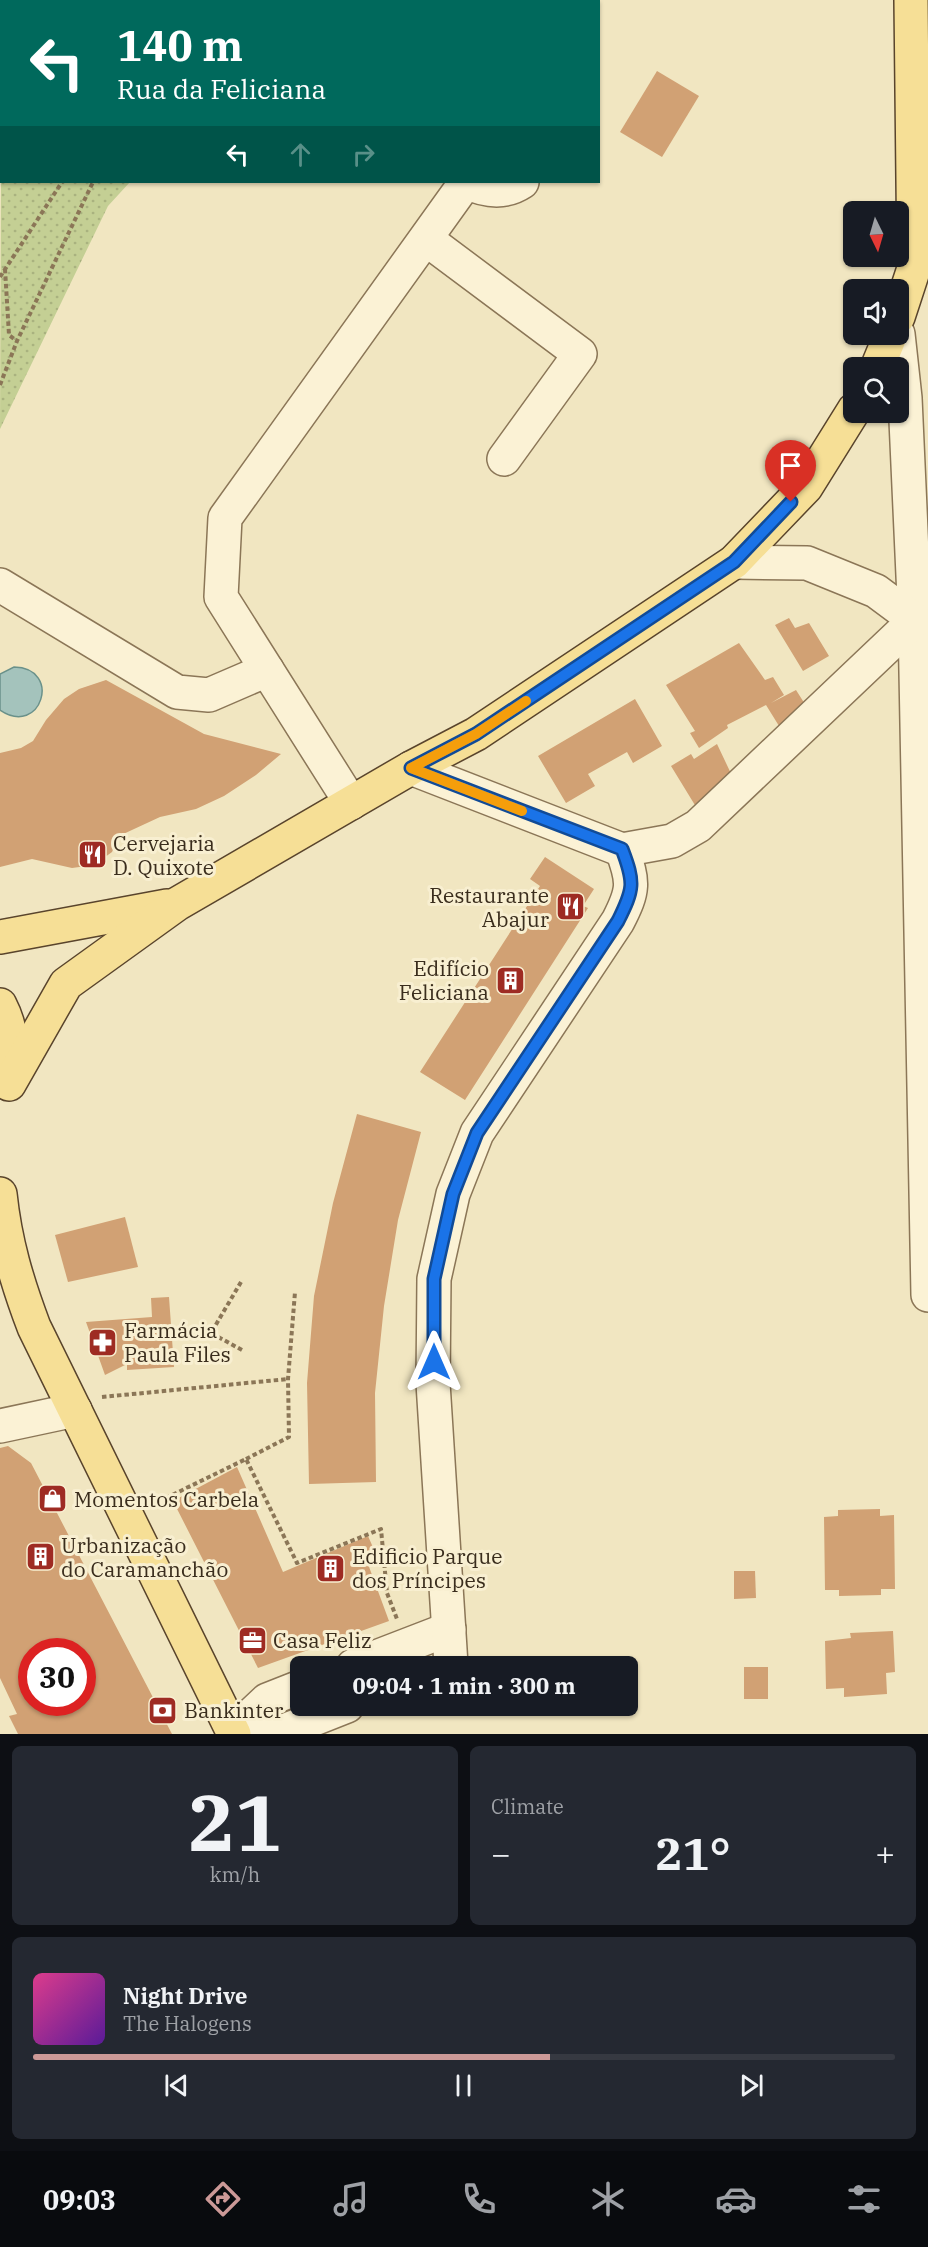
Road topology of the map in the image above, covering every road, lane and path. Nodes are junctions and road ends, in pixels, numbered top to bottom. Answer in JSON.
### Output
{"nodes":[{"id":1,"x":911,"y":0,"type":"edge"},
{"id":2,"x":920,"y":85,"type":"edge"},
{"id":3,"x":61,"y":183,"type":"edge"},
{"id":4,"x":93,"y":183,"type":"edge"},
{"id":5,"x":465,"y":183,"type":"edge"},
{"id":6,"x":468,"y":183,"type":"edge"},
{"id":7,"x":520,"y":183,"type":"edge"},
{"id":8,"x":426,"y":239,"type":"junction"},
{"id":9,"x":5,"y":268,"type":"junction"},
{"id":10,"x":0,"y":277,"type":"edge"},
{"id":11,"x":909,"y":283,"type":"edge"},
{"id":12,"x":17,"y":341,"type":"junction"},
{"id":13,"x":899,"y":345,"type":"edge"},
{"id":14,"x":0,"y":385,"type":"edge"},
{"id":15,"x":846,"y":423,"type":"edge"},
{"id":16,"x":504,"y":459,"type":"dead end"},
{"id":17,"x":734,"y":562,"type":"junction"},
{"id":18,"x":0,"y":585,"type":"edge"},
{"id":19,"x":915,"y":620,"type":"junction"},
{"id":20,"x":267,"y":670,"type":"junction"},
{"id":21,"x":411,"y":768,"type":"junction"},
{"id":22,"x":351,"y":803,"type":"junction"},
{"id":23,"x":622,"y":849,"type":"junction"},
{"id":24,"x":177,"y":904,"type":"junction"},
{"id":25,"x":0,"y":937,"type":"edge"},
{"id":26,"x":0,"y":1005,"type":"edge"},
{"id":27,"x":926,"y":1032,"type":"edge"},
{"id":28,"x":4,"y":1094,"type":"edge"},
{"id":29,"x":0,"y":1194,"type":"edge"},
{"id":30,"x":0,"y":1275,"type":"edge"},
{"id":31,"x":241,"y":1282,"type":"dead end"},
{"id":32,"x":295,"y":1292,"type":"dead end"},
{"id":33,"x":928,"y":1295,"type":"edge"},
{"id":34,"x":34,"y":1327,"type":"junction"},
{"id":35,"x":242,"y":1350,"type":"dead end"},
{"id":36,"x":288,"y":1379,"type":"junction"},
{"id":37,"x":85,"y":1404,"type":"junction"},
{"id":38,"x":0,"y":1426,"type":"edge"},
{"id":39,"x":246,"y":1459,"type":"junction"},
{"id":40,"x":166,"y":1498,"type":"dead end"},
{"id":41,"x":399,"y":1624,"type":"dead end"},
{"id":42,"x":449,"y":1629,"type":"junction"},
{"id":43,"x":379,"y":1656,"type":"edge"},
{"id":44,"x":450,"y":1656,"type":"edge"},
{"id":45,"x":290,"y":1691,"type":"edge"},
{"id":46,"x":322,"y":1716,"type":"edge"},
{"id":47,"x":233,"y":1733,"type":"edge"}],
"edges":[{"from":1,"to":2,"type":"main road"},
{"from":2,"to":11,"type":"main road"},
{"from":3,"to":9,"type":"path"},
{"from":4,"to":12,"type":"path"},
{"from":5,"to":8,"type":"street"},
{"from":6,"to":7,"type":"street"},
{"from":8,"to":16,"type":"street"},
{"from":8,"to":20,"type":"street"},
{"from":9,"to":10,"type":"path"},
{"from":9,"to":12,"type":"path"},
{"from":12,"to":14,"type":"path"},
{"from":13,"to":19,"type":"street"},
{"from":15,"to":17,"type":"main road"},
{"from":17,"to":19,"type":"street"},
{"from":17,"to":21,"type":"main road"},
{"from":18,"to":20,"type":"street"},
{"from":19,"to":23,"type":"street"},
{"from":19,"to":27,"type":"street"},
{"from":20,"to":22,"type":"street"},
{"from":21,"to":22,"type":"main road"},
{"from":21,"to":23,"type":"street"},
{"from":22,"to":24,"type":"main road"},
{"from":23,"to":42,"type":"street"},
{"from":24,"to":25,"type":"main road"},
{"from":24,"to":28,"type":"main road"},
{"from":26,"to":28,"type":"main road"},
{"from":27,"to":33,"type":"street"},
{"from":29,"to":34,"type":"main road"},
{"from":30,"to":34,"type":"main road"},
{"from":31,"to":35,"type":"path"},
{"from":32,"to":36,"type":"path"},
{"from":34,"to":37,"type":"main road"},
{"from":36,"to":37,"type":"path"},
{"from":36,"to":39,"type":"path"},
{"from":37,"to":38,"type":"street"},
{"from":37,"to":47,"type":"main road"},
{"from":39,"to":40,"type":"path"},
{"from":39,"to":41,"type":"path"},
{"from":42,"to":43,"type":"street"},
{"from":42,"to":44,"type":"street"},
{"from":45,"to":47,"type":"street"},
{"from":46,"to":47,"type":"street"}]}
